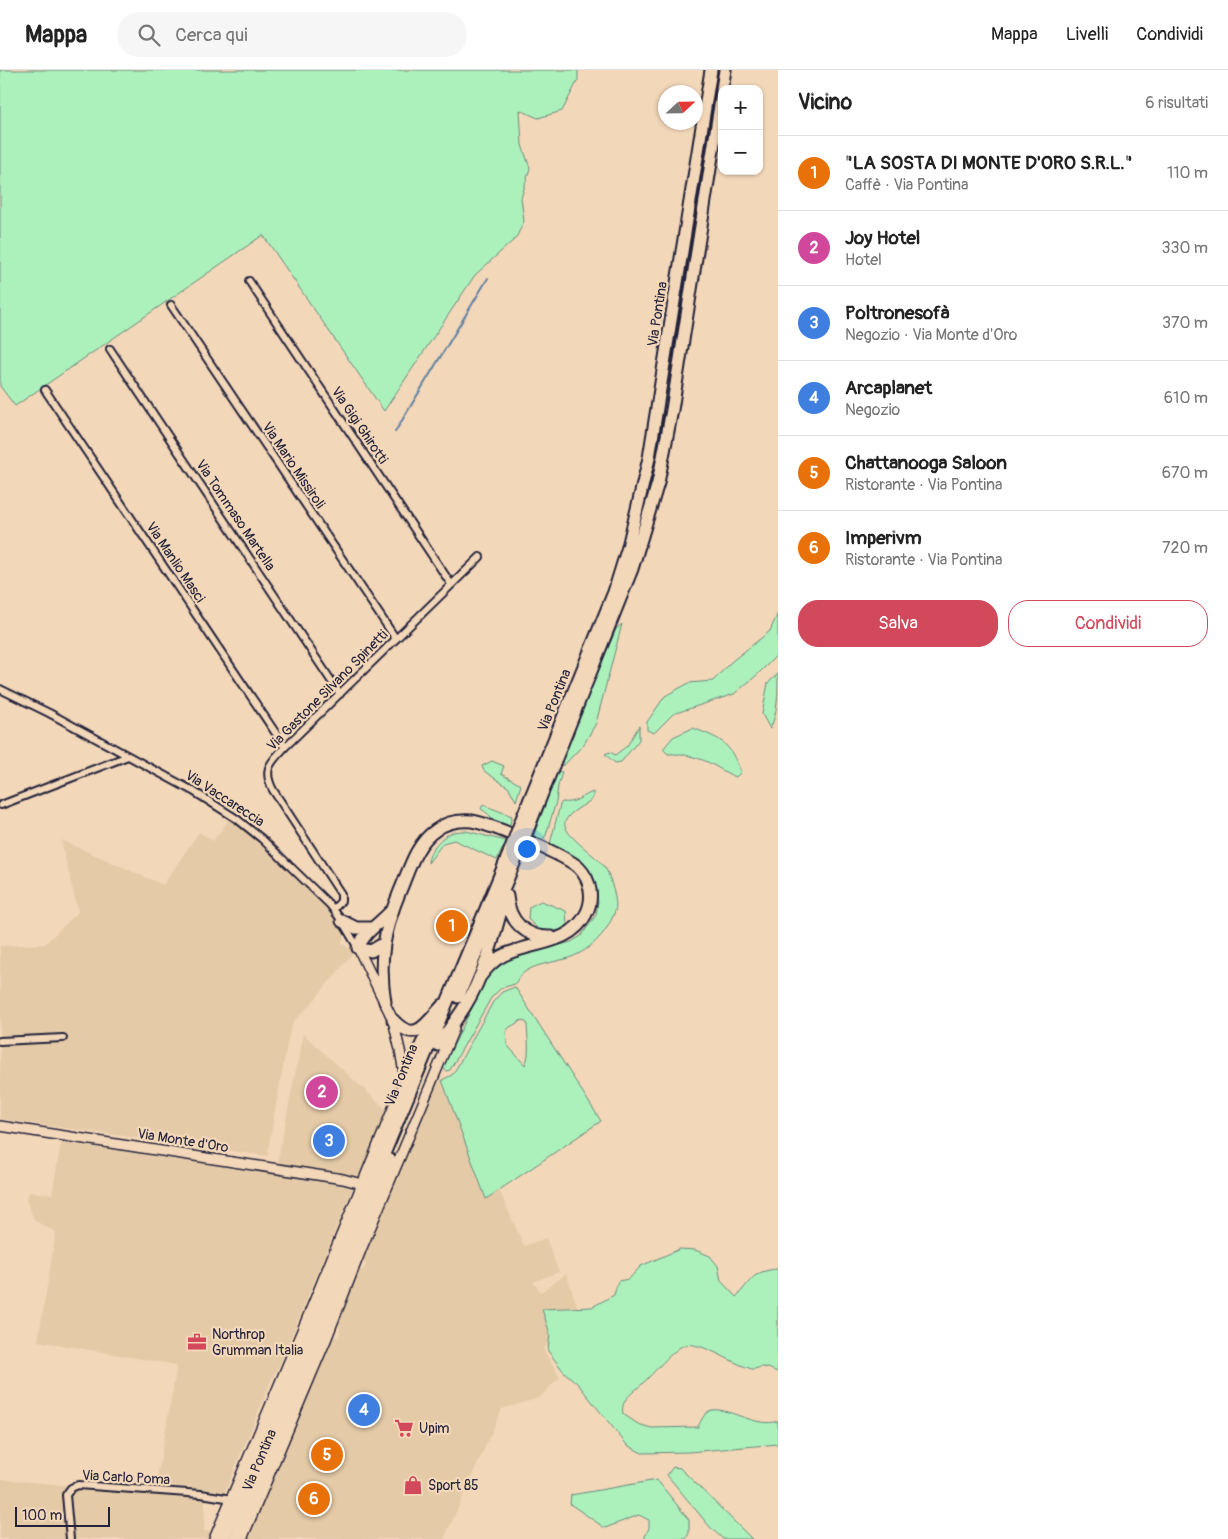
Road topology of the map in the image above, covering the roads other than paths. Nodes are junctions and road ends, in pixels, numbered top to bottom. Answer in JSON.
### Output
{"nodes":[{"id":1,"x":711,"y":70,"type":"edge"},
{"id":2,"x":725,"y":70,"type":"edge"},
{"id":3,"x":723,"y":85,"type":"edge"},
{"id":4,"x":718,"y":118,"type":"edge"},
{"id":5,"x":249,"y":281,"type":"dead end"},
{"id":6,"x":171,"y":305,"type":"dead end"},
{"id":7,"x":110,"y":349,"type":"dead end"},
{"id":8,"x":45,"y":390,"type":"dead end"},
{"id":9,"x":480,"y":557,"type":"dead end"},
{"id":10,"x":451,"y":584,"type":"junction"},
{"id":11,"x":396,"y":639,"type":"junction"},
{"id":12,"x":0,"y":689,"type":"edge"},
{"id":13,"x":340,"y":694,"type":"junction"},
{"id":14,"x":285,"y":747,"type":"junction"},
{"id":15,"x":128,"y":756,"type":"junction"},
{"id":16,"x":1,"y":805,"type":"edge"},
{"id":17,"x":525,"y":824,"type":"junction"},
{"id":18,"x":514,"y":852,"type":"junction"},
{"id":19,"x":506,"y":891,"type":"junction"},
{"id":20,"x":334,"y":909,"type":"junction"},
{"id":21,"x":392,"y":910,"type":"junction"},
{"id":22,"x":342,"y":921,"type":"junction"},
{"id":23,"x":371,"y":928,"type":"junction"},
{"id":24,"x":561,"y":937,"type":"junction"},
{"id":25,"x":383,"y":944,"type":"junction"},
{"id":26,"x":358,"y":948,"type":"junction"},
{"id":27,"x":479,"y":978,"type":"junction"},
{"id":28,"x":449,"y":998,"type":"junction"},
{"id":29,"x":385,"y":1002,"type":"junction"},
{"id":30,"x":465,"y":1005,"type":"junction"},
{"id":31,"x":393,"y":1020,"type":"junction"},
{"id":32,"x":63,"y":1038,"type":"dead end"},
{"id":33,"x":0,"y":1041,"type":"edge"},
{"id":34,"x":438,"y":1045,"type":"junction"},
{"id":35,"x":405,"y":1079,"type":"junction"},
{"id":36,"x":0,"y":1126,"type":"edge"},
{"id":37,"x":362,"y":1184,"type":"junction"},
{"id":38,"x":232,"y":1498,"type":"junction"},
{"id":39,"x":70,"y":1539,"type":"edge"},
{"id":40,"x":214,"y":1539,"type":"edge"},
{"id":41,"x":224,"y":1539,"type":"edge"},
{"id":42,"x":236,"y":1539,"type":"edge"},
{"id":43,"x":242,"y":1539,"type":"edge"}],
"edges":[{"from":1,"to":17,"type":"highway","name":"Via Pontina"},
{"from":2,"to":3,"type":"highway"},
{"from":4,"to":17,"type":"highway","name":"Via Pontina"},
{"from":5,"to":10,"type":"street","name":"Via Gigi Ghirotti"},
{"from":6,"to":11,"type":"street","name":"Via Mario Missiroli"},
{"from":7,"to":13,"type":"street","name":"Via Tommaso Martella"},
{"from":8,"to":14,"type":"street","name":"Via Manlio Masci"},
{"from":9,"to":10,"type":"street","name":"Via Gastone Silvano Spinetti"},
{"from":10,"to":11,"type":"street","name":"Via Gastone Silvano Spinetti"},
{"from":11,"to":13,"type":"street","name":"Via Gastone Silvano Spinetti"},
{"from":12,"to":15,"type":"street","name":"Via Vaccareccia"},
{"from":13,"to":14,"type":"street","name":"Via Gastone Silvano Spinetti"},
{"from":14,"to":20,"type":"street","name":"Via Gastone Silvano Spinetti"},
{"from":15,"to":16,"type":"street"},
{"from":15,"to":20,"type":"street","name":"Via Vaccareccia"},
{"from":17,"to":18,"type":"highway","name":"Via Pontina","bridge":true},
{"from":18,"to":19,"type":"highway"},
{"from":18,"to":28,"type":"highway","name":"Via Pontina"},
{"from":18,"to":34,"type":"highway","name":"Via Pontina"},
{"from":19,"to":24,"type":"highway"},
{"from":19,"to":27,"type":"highway"},
{"from":20,"to":22,"type":"street","name":"Via Vaccareccia"},
{"from":21,"to":23,"type":"highway"},
{"from":21,"to":24,"type":"highway"},
{"from":21,"to":25,"type":"highway"},
{"from":22,"to":23,"type":"highway"},
{"from":22,"to":26,"type":"street","name":"Via Vaccareccia"},
{"from":23,"to":26,"type":"highway"},
{"from":24,"to":27,"type":"highway"},
{"from":25,"to":26,"type":"highway"},
{"from":25,"to":29,"type":"highway"},
{"from":26,"to":29,"type":"street","name":"Via Vaccareccia"},
{"from":27,"to":30,"type":"highway"},
{"from":28,"to":31,"type":"highway"},
{"from":28,"to":35,"type":"highway"},
{"from":28,"to":41,"type":"highway","name":"Via Pontina"},
{"from":29,"to":31,"type":"street","name":"Via Vaccareccia"},
{"from":30,"to":34,"type":"highway"},
{"from":30,"to":43,"type":"street","name":"Via Pontina"},
{"from":31,"to":35,"type":"street","name":"Via Vaccareccia"},
{"from":32,"to":33,"type":"street"},
{"from":34,"to":42,"type":"highway","name":"Via Pontina"},
{"from":35,"to":37,"type":"street","name":"Via Pontina"},
{"from":36,"to":37,"type":"street","name":"Via Monte d'Oro"},
{"from":37,"to":38,"type":"street","name":"Via Pontina"},
{"from":38,"to":39,"type":"street","name":"Via Carlo Poma"},
{"from":38,"to":40,"type":"street","name":"Via Pontina"}]}
